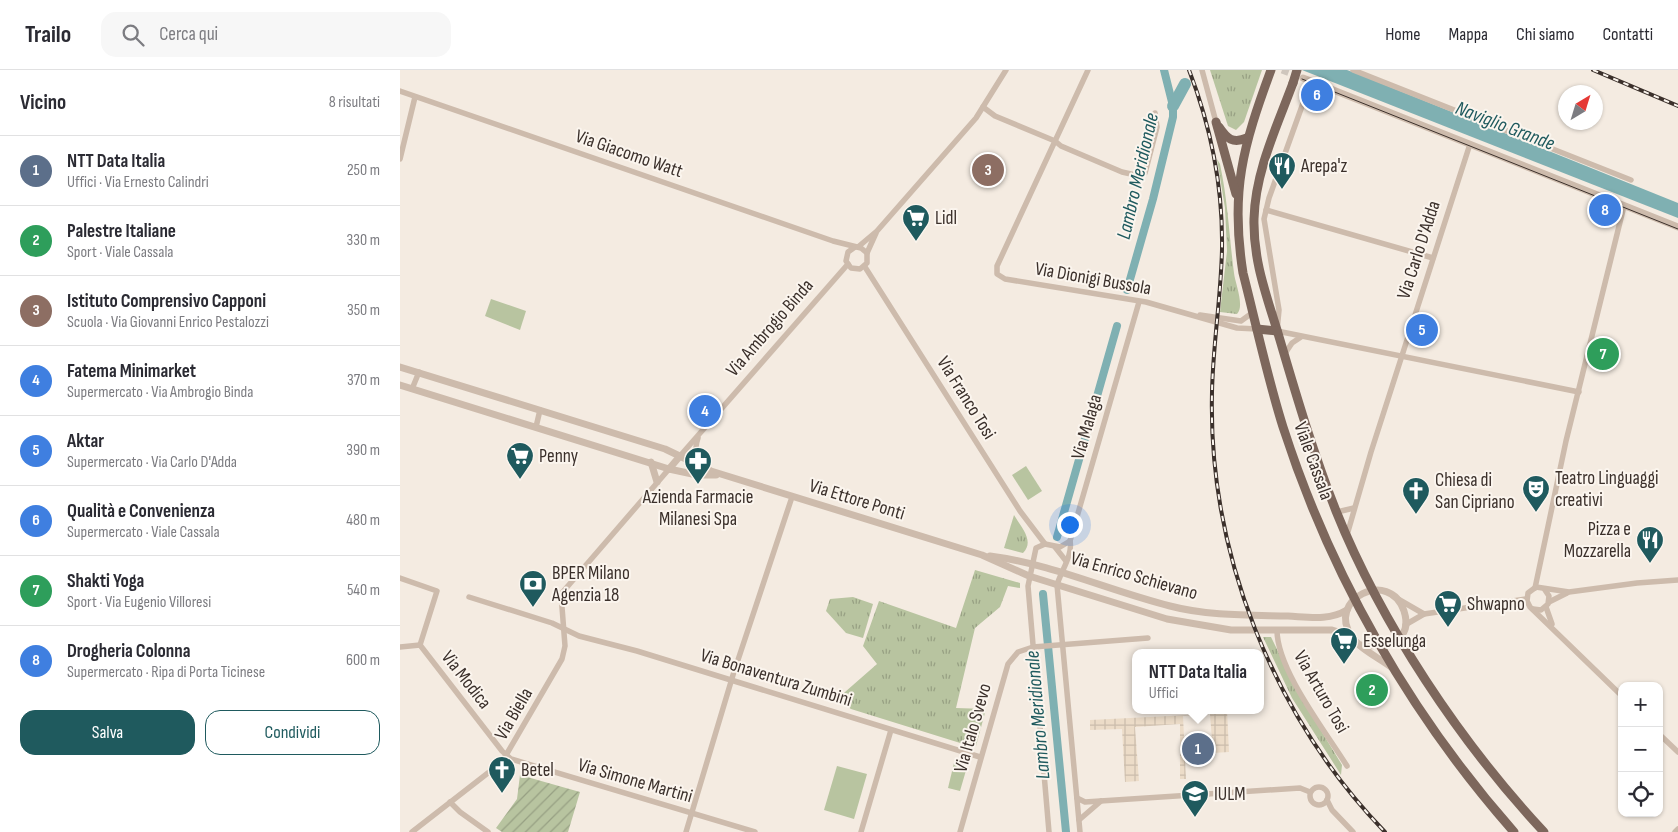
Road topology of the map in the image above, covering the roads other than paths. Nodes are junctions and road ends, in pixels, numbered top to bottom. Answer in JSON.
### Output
{"nodes":[{"id":1,"x":1006,"y":70,"type":"edge"},
{"id":2,"x":1088,"y":70,"type":"edge"},
{"id":3,"x":1202,"y":70,"type":"edge"},
{"id":4,"x":1354,"y":70,"type":"edge"},
{"id":5,"x":1271,"y":72,"type":"edge"},
{"id":6,"x":1300,"y":74,"type":"edge"},
{"id":7,"x":1311,"y":81,"type":"junction"},
{"id":8,"x":400,"y":92,"type":"edge"},
{"id":9,"x":415,"y":97,"type":"junction"},
{"id":10,"x":983,"y":108,"type":"junction"},
{"id":11,"x":1155,"y":113,"type":"dead end"},
{"id":12,"x":1216,"y":122,"type":"junction"},
{"id":13,"x":1247,"y":138,"type":"junction"},
{"id":14,"x":1055,"y":141,"type":"junction"},
{"id":15,"x":1470,"y":144,"type":"junction"},
{"id":16,"x":400,"y":159,"type":"edge"},
{"id":17,"x":1631,"y":180,"type":"dead end"},
{"id":18,"x":1237,"y":196,"type":"junction"},
{"id":19,"x":1624,"y":206,"type":"junction"},
{"id":20,"x":1266,"y":210,"type":"junction"},
{"id":21,"x":1678,"y":227,"type":"edge"},
{"id":22,"x":877,"y":231,"type":"junction"},
{"id":23,"x":833,"y":241,"type":"junction"},
{"id":24,"x":856,"y":247,"type":"junction"},
{"id":25,"x":847,"y":253,"type":"junction"},
{"id":26,"x":867,"y":253,"type":"junction"},
{"id":27,"x":1433,"y":258,"type":"junction"},
{"id":28,"x":848,"y":264,"type":"junction"},
{"id":29,"x":864,"y":267,"type":"junction"},
{"id":30,"x":1139,"y":302,"type":"junction"},
{"id":31,"x":1185,"y":314,"type":"junction"},
{"id":32,"x":1252,"y":314,"type":"junction"},
{"id":33,"x":1257,"y":329,"type":"junction"},
{"id":34,"x":1277,"y":331,"type":"junction"},
{"id":35,"x":1301,"y":337,"type":"junction"},
{"id":36,"x":1284,"y":356,"type":"junction"},
{"id":37,"x":1401,"y":356,"type":"junction"},
{"id":38,"x":400,"y":367,"type":"edge"},
{"id":39,"x":419,"y":372,"type":"junction"},
{"id":40,"x":400,"y":385,"type":"edge"},
{"id":41,"x":412,"y":389,"type":"junction"},
{"id":42,"x":1579,"y":392,"type":"junction"},
{"id":43,"x":540,"y":410,"type":"junction"},
{"id":44,"x":536,"y":427,"type":"junction"},
{"id":45,"x":698,"y":436,"type":"junction"},
{"id":46,"x":680,"y":456,"type":"junction"},
{"id":47,"x":651,"y":462,"type":"junction"},
{"id":48,"x":669,"y":469,"type":"junction"},
{"id":49,"x":711,"y":471,"type":"junction"},
{"id":50,"x":723,"y":475,"type":"junction"},
{"id":51,"x":657,"y":482,"type":"junction"},
{"id":52,"x":792,"y":496,"type":"junction"},
{"id":53,"x":1354,"y":508,"type":"junction"},
{"id":54,"x":1337,"y":512,"type":"junction"},
{"id":55,"x":1347,"y":535,"type":"junction"},
{"id":56,"x":1070,"y":541,"type":"junction"},
{"id":57,"x":1045,"y":544,"type":"junction"},
{"id":58,"x":1055,"y":547,"type":"junction"},
{"id":59,"x":982,"y":555,"type":"junction"},
{"id":60,"x":1066,"y":561,"type":"junction"},
{"id":61,"x":1032,"y":564,"type":"junction"},
{"id":62,"x":1060,"y":572,"type":"junction"},
{"id":63,"x":1029,"y":576,"type":"junction"},
{"id":64,"x":400,"y":578,"type":"edge"},
{"id":65,"x":1678,"y":580,"type":"edge"},
{"id":66,"x":1057,"y":584,"type":"junction"},
{"id":67,"x":1535,"y":588,"type":"junction"},
{"id":68,"x":1374,"y":590,"type":"junction"},
{"id":69,"x":1545,"y":590,"type":"junction"},
{"id":70,"x":1569,"y":592,"type":"junction"},
{"id":71,"x":469,"y":597,"type":"dead end"},
{"id":72,"x":1354,"y":598,"type":"junction"},
{"id":73,"x":1396,"y":598,"type":"junction"},
{"id":74,"x":1526,"y":599,"type":"junction"},
{"id":75,"x":1547,"y":604,"type":"junction"},
{"id":76,"x":1534,"y":609,"type":"junction"},
{"id":77,"x":1347,"y":610,"type":"junction"},
{"id":78,"x":1424,"y":614,"type":"junction"},
{"id":79,"x":1405,"y":625,"type":"junction"},
{"id":80,"x":564,"y":628,"type":"junction"},
{"id":81,"x":1277,"y":630,"type":"junction"},
{"id":82,"x":1555,"y":630,"type":"junction"},
{"id":83,"x":1351,"y":636,"type":"junction"},
{"id":84,"x":1400,"y":637,"type":"junction"},
{"id":85,"x":1148,"y":638,"type":"dead end"},
{"id":86,"x":420,"y":645,"type":"junction"},
{"id":87,"x":1061,"y":645,"type":"junction"},
{"id":88,"x":1361,"y":645,"type":"junction"},
{"id":89,"x":1381,"y":646,"type":"junction"},
{"id":90,"x":400,"y":647,"type":"edge"},
{"id":91,"x":1036,"y":647,"type":"junction"},
{"id":92,"x":1393,"y":668,"type":"junction"},
{"id":93,"x":732,"y":680,"type":"junction"},
{"id":94,"x":1618,"y":692,"type":"edge"},
{"id":95,"x":890,"y":730,"type":"junction"},
{"id":96,"x":1663,"y":738,"type":"edge"},
{"id":97,"x":1678,"y":752,"type":"edge"},
{"id":98,"x":507,"y":756,"type":"junction"},
{"id":99,"x":980,"y":757,"type":"junction"},
{"id":100,"x":1347,"y":766,"type":"dead end"},
{"id":101,"x":1310,"y":792,"type":"junction"},
{"id":102,"x":1077,"y":798,"type":"junction"},
{"id":103,"x":1327,"y":800,"type":"junction"},
{"id":104,"x":1101,"y":801,"type":"junction"},
{"id":105,"x":450,"y":802,"type":"junction"},
{"id":106,"x":692,"y":813,"type":"junction"},
{"id":107,"x":1079,"y":820,"type":"junction"},
{"id":108,"x":1678,"y":829,"type":"edge"},
{"id":109,"x":412,"y":832,"type":"edge"},
{"id":110,"x":488,"y":832,"type":"edge"},
{"id":111,"x":686,"y":832,"type":"edge"},
{"id":112,"x":755,"y":832,"type":"edge"},
{"id":113,"x":860,"y":832,"type":"edge"},
{"id":114,"x":960,"y":832,"type":"edge"},
{"id":115,"x":1049,"y":832,"type":"edge"},
{"id":116,"x":1080,"y":832,"type":"edge"},
{"id":117,"x":1353,"y":832,"type":"edge"},
{"id":118,"x":1514,"y":832,"type":"edge"},
{"id":119,"x":1544,"y":832,"type":"edge"},
{"id":120,"x":1676,"y":832,"type":"edge"}],
"edges":[{"from":1,"to":10,"type":"street"},
{"from":2,"to":14,"type":"street"},
{"from":3,"to":12,"type":"street"},
{"from":4,"to":17,"type":"street"},
{"from":5,"to":13,"type":"main road","name":"Viale Cassala"},
{"from":6,"to":7,"type":"street"},
{"from":6,"to":34,"type":"main road","name":"Viale Cassala","bridge":true},
{"from":7,"to":15,"type":"street"},
{"from":7,"to":20,"type":"street","name":"Viale Cassala"},
{"from":8,"to":9,"type":"street","name":"Via Giacomo Watt"},
{"from":9,"to":16,"type":"street"},
{"from":9,"to":23,"type":"street","name":"Via Giacomo Watt"},
{"from":10,"to":14,"type":"street"},
{"from":10,"to":22,"type":"street"},
{"from":11,"to":14,"type":"street"},
{"from":12,"to":13,"type":"main road"},
{"from":12,"to":18,"type":"main road"},
{"from":13,"to":18,"type":"main road","name":"Viale Cassala"},
{"from":14,"to":30,"type":"street","name":"Via Dionigi Bussola"},
{"from":15,"to":19,"type":"street"},
{"from":15,"to":27,"type":"street","name":"Via Carlo D'Adda"},
{"from":18,"to":32,"type":"main road","name":"Viale Cassala"},
{"from":19,"to":21,"type":"street"},
{"from":19,"to":42,"type":"street"},
{"from":20,"to":27,"type":"street"},
{"from":20,"to":34,"type":"street","name":"Viale Cassala"},
{"from":22,"to":24,"type":"street"},
{"from":22,"to":26,"type":"street"},
{"from":23,"to":24,"type":"street","name":"Via Giacomo Watt"},
{"from":23,"to":25,"type":"street","name":"Via Giacomo Watt"},
{"from":24,"to":25,"type":"street"},
{"from":24,"to":26,"type":"street"},
{"from":25,"to":28,"type":"street"},
{"from":26,"to":29,"type":"street"},
{"from":27,"to":37,"type":"street","name":"Via Carlo D'Adda"},
{"from":28,"to":29,"type":"street"},
{"from":28,"to":45,"type":"street","name":"Via Ambrogio Binda"},
{"from":29,"to":57,"type":"street","name":"Via Franco Tosi"},
{"from":30,"to":31,"type":"street","name":"Via Dionigi Bussola"},
{"from":30,"to":56,"type":"street","name":"Via Malaga"},
{"from":31,"to":32,"type":"street","name":"Via Dionigi Bussola"},
{"from":31,"to":33,"type":"street","name":"Via Dionigi Bussola"},
{"from":32,"to":33,"type":"main road","name":"Viale Cassala"},
{"from":33,"to":34,"type":"main road"},
{"from":33,"to":72,"type":"main road","name":"Viale Cassala"},
{"from":34,"to":35,"type":"street"},
{"from":34,"to":36,"type":"main road","name":"Viale Cassala"},
{"from":35,"to":36,"type":"street"},
{"from":35,"to":37,"type":"street"},
{"from":36,"to":54,"type":"main road","name":"Viale Cassala"},
{"from":37,"to":42,"type":"street"},
{"from":37,"to":53,"type":"street","name":"Via Carlo D'Adda"},
{"from":38,"to":39,"type":"street","name":"Via Ettore Ponti"},
{"from":39,"to":41,"type":"street"},
{"from":39,"to":43,"type":"street","name":"Via Ettore Ponti"},
{"from":40,"to":41,"type":"street","name":"Via Ettore Ponti"},
{"from":41,"to":44,"type":"street","name":"Via Ettore Ponti"},
{"from":42,"to":67,"type":"street"},
{"from":43,"to":44,"type":"street"},
{"from":43,"to":46,"type":"street","name":"Via Ettore Ponti"},
{"from":44,"to":47,"type":"street","name":"Via Ettore Ponti"},
{"from":45,"to":46,"type":"street","name":"Via Ambrogio Binda"},
{"from":45,"to":49,"type":"street"},
{"from":46,"to":48,"type":"street","name":"Via Ambrogio Binda"},
{"from":46,"to":49,"type":"street","name":"Via Ettore Ponti"},
{"from":47,"to":48,"type":"street","name":"Via Ettore Ponti"},
{"from":47,"to":51,"type":"street"},
{"from":48,"to":50,"type":"street","name":"Via Ettore Ponti"},
{"from":48,"to":51,"type":"street","name":"Via Ambrogio Binda"},
{"from":49,"to":50,"type":"street","name":"Via Ettore Ponti"},
{"from":50,"to":52,"type":"street","name":"Via Ettore Ponti"},
{"from":51,"to":80,"type":"street","name":"Via Ambrogio Binda"},
{"from":52,"to":59,"type":"street","name":"Via Ettore Ponti"},
{"from":52,"to":93,"type":"street"},
{"from":53,"to":54,"type":"street"},
{"from":53,"to":55,"type":"street","name":"Via Carlo D'Adda"},
{"from":54,"to":55,"type":"main road","name":"Viale Cassala"},
{"from":55,"to":68,"type":"main road","name":"Viale Cassala"},
{"from":56,"to":58,"type":"street"},
{"from":56,"to":60,"type":"street","name":"Via Malaga"},
{"from":57,"to":58,"type":"street"},
{"from":57,"to":61,"type":"street"},
{"from":58,"to":60,"type":"street"},
{"from":59,"to":61,"type":"street","name":"Via Ettore Ponti"},
{"from":59,"to":63,"type":"street","name":"Via Ettore Ponti"},
{"from":60,"to":62,"type":"street","name":"Via Malaga"},
{"from":61,"to":62,"type":"street","name":"Via Enrico Schievano"},
{"from":61,"to":63,"type":"street"},
{"from":62,"to":66,"type":"street","name":"Via Malaga"},
{"from":62,"to":77,"type":"street","name":"Via Enrico Schievano"},
{"from":63,"to":66,"type":"street","name":"Via Enrico Schievano"},
{"from":63,"to":91,"type":"street"},
{"from":64,"to":86,"type":"street","name":"Via Modica"},
{"from":65,"to":70,"type":"street"},
{"from":66,"to":81,"type":"street","name":"Via Enrico Schievano"},
{"from":66,"to":87,"type":"street"},
{"from":67,"to":69,"type":"street"},
{"from":67,"to":74,"type":"street"},
{"from":68,"to":72,"type":"street"},
{"from":68,"to":73,"type":"street"},
{"from":68,"to":84,"type":"main road","name":"Viale Cassala"},
{"from":69,"to":70,"type":"street"},
{"from":69,"to":75,"type":"street"},
{"from":70,"to":75,"type":"street"},
{"from":71,"to":80,"type":"street","name":"Via Bonaventura Zumbini"},
{"from":72,"to":77,"type":"street"},
{"from":72,"to":89,"type":"main road","name":"Viale Cassala"},
{"from":73,"to":78,"type":"street"},
{"from":73,"to":79,"type":"street"},
{"from":74,"to":76,"type":"street"},
{"from":74,"to":78,"type":"street"},
{"from":75,"to":76,"type":"street"},
{"from":75,"to":82,"type":"street"},
{"from":76,"to":82,"type":"street"},
{"from":77,"to":83,"type":"street"},
{"from":78,"to":79,"type":"street"},
{"from":79,"to":84,"type":"street"},
{"from":80,"to":93,"type":"street","name":"Via Bonaventura Zumbini"},
{"from":80,"to":98,"type":"street","name":"Via Biella"},
{"from":81,"to":83,"type":"street","name":"Via Enrico Schievano"},
{"from":81,"to":100,"type":"street","name":"Via Arturo Tosi"},
{"from":82,"to":94,"type":"street"},
{"from":83,"to":88,"type":"street","name":"Viale Cassala"},
{"from":84,"to":89,"type":"street"},
{"from":84,"to":119,"type":"main road","name":"Viale Cassala"},
{"from":85,"to":87,"type":"street"},
{"from":86,"to":90,"type":"street","name":"Via Modica"},
{"from":86,"to":98,"type":"street","name":"Via Modica"},
{"from":87,"to":91,"type":"street"},
{"from":87,"to":102,"type":"street"},
{"from":88,"to":89,"type":"street"},
{"from":88,"to":92,"type":"street","name":"Viale Cassala"},
{"from":89,"to":92,"type":"main road","name":"Viale Cassala"},
{"from":91,"to":99,"type":"street","name":"Via Italo Svevo"},
{"from":91,"to":115,"type":"street"},
{"from":92,"to":118,"type":"main road","name":"Viale Cassala"},
{"from":93,"to":95,"type":"street","name":"Via Bonaventura Zumbini"},
{"from":93,"to":106,"type":"street"},
{"from":95,"to":99,"type":"street","name":"Via Bonaventura Zumbini"},
{"from":95,"to":113,"type":"street"},
{"from":96,"to":97,"type":"street"},
{"from":98,"to":105,"type":"street","name":"Via Biella"},
{"from":98,"to":106,"type":"street","name":"Via Simone Martini"},
{"from":99,"to":114,"type":"street","name":"Via Italo Svevo"},
{"from":101,"to":103,"type":"street"},
{"from":101,"to":103,"type":"street"},
{"from":101,"to":104,"type":"street"},
{"from":102,"to":104,"type":"street"},
{"from":102,"to":107,"type":"street"},
{"from":103,"to":117,"type":"street"},
{"from":104,"to":107,"type":"street"},
{"from":105,"to":109,"type":"street","name":"Via Biella"},
{"from":105,"to":110,"type":"street"},
{"from":106,"to":111,"type":"street"},
{"from":106,"to":112,"type":"street","name":"Via Simone Martini"},
{"from":107,"to":116,"type":"street"},
{"from":108,"to":120,"type":"street"}]}
